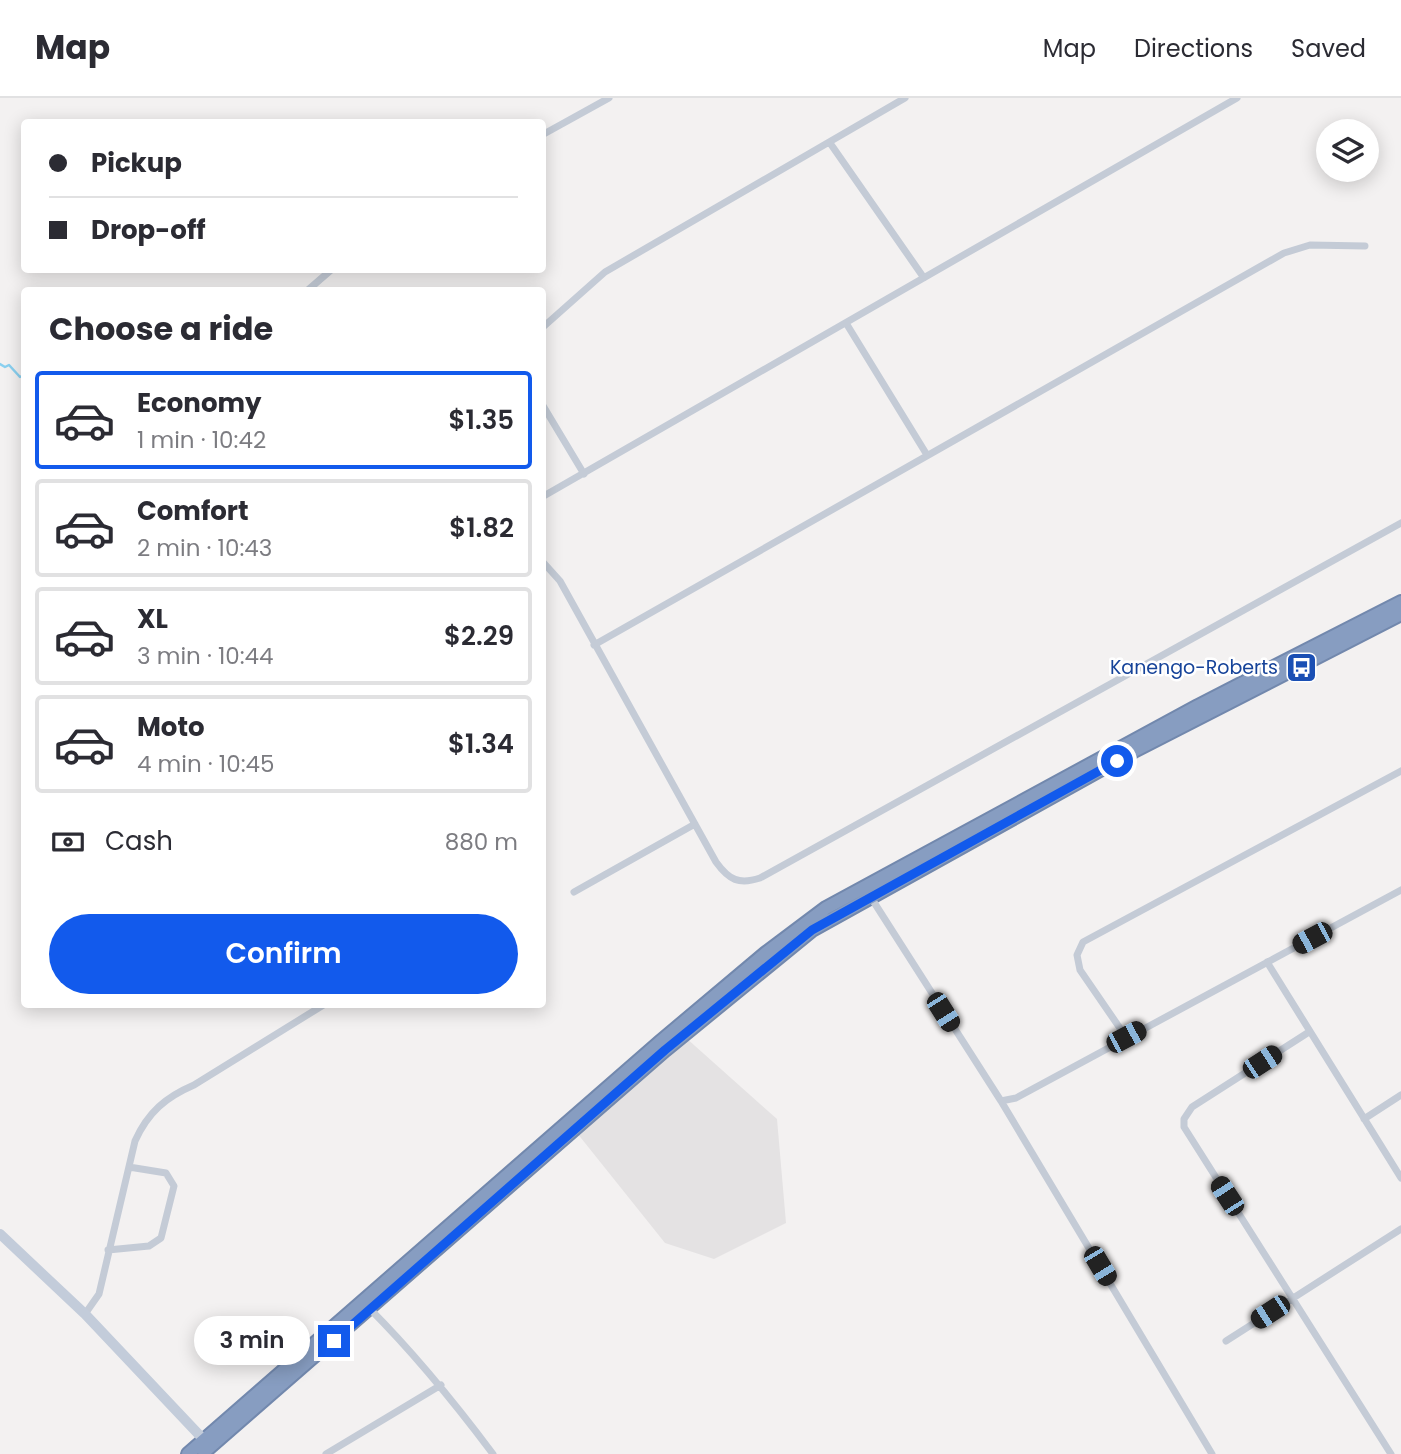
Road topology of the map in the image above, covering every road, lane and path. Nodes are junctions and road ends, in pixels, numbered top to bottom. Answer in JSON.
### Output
{"nodes":[{"id":1,"x":609,"y":98,"type":"edge"},
{"id":2,"x":905,"y":98,"type":"edge"},
{"id":3,"x":1237,"y":98,"type":"edge"},
{"id":4,"x":546,"y":133,"type":"edge"},
{"id":5,"x":830,"y":142,"type":"junction"},
{"id":6,"x":1365,"y":246,"type":"dead end"},
{"id":7,"x":328,"y":273,"type":"edge"},
{"id":8,"x":924,"y":278,"type":"junction"},
{"id":9,"x":312,"y":287,"type":"edge"},
{"id":10,"x":846,"y":323,"type":"junction"},
{"id":11,"x":546,"y":324,"type":"edge"},
{"id":12,"x":546,"y":411,"type":"edge"},
{"id":13,"x":927,"y":455,"type":"junction"},
{"id":14,"x":584,"y":474,"type":"junction"},
{"id":15,"x":546,"y":495,"type":"edge"},
{"id":16,"x":1401,"y":523,"type":"edge"},
{"id":17,"x":546,"y":565,"type":"edge"},
{"id":18,"x":1401,"y":602,"type":"edge"},
{"id":19,"x":1401,"y":614,"type":"edge"},
{"id":20,"x":594,"y":645,"type":"junction"},
{"id":21,"x":1401,"y":771,"type":"edge"},
{"id":22,"x":695,"y":824,"type":"junction"},
{"id":23,"x":1401,"y":890,"type":"edge"},
{"id":24,"x":867,"y":891,"type":"junction"},
{"id":25,"x":574,"y":892,"type":"dead end"},
{"id":26,"x":1267,"y":962,"type":"junction"},
{"id":27,"x":318,"y":1008,"type":"edge"},
{"id":28,"x":1308,"y":1032,"type":"junction"},
{"id":29,"x":1126,"y":1037,"type":"junction"},
{"id":30,"x":1401,"y":1095,"type":"edge"},
{"id":31,"x":1001,"y":1101,"type":"junction"},
{"id":32,"x":1364,"y":1119,"type":"junction"},
{"id":33,"x":129,"y":1167,"type":"junction"},
{"id":34,"x":1401,"y":1178,"type":"edge"},
{"id":35,"x":1401,"y":1229,"type":"edge"},
{"id":36,"x":2,"y":1240,"type":"edge"},
{"id":37,"x":108,"y":1250,"type":"junction"},
{"id":38,"x":1292,"y":1298,"type":"junction"},
{"id":39,"x":369,"y":1308,"type":"junction"},
{"id":40,"x":85,"y":1314,"type":"junction"},
{"id":41,"x":1226,"y":1341,"type":"dead end"},
{"id":42,"x":441,"y":1385,"type":"junction"},
{"id":43,"x":204,"y":1440,"type":"junction"},
{"id":44,"x":188,"y":1454,"type":"edge"},
{"id":45,"x":202,"y":1454,"type":"edge"},
{"id":46,"x":326,"y":1454,"type":"edge"},
{"id":47,"x":492,"y":1454,"type":"edge"},
{"id":48,"x":1212,"y":1454,"type":"edge"},
{"id":49,"x":1391,"y":1454,"type":"edge"}],
"edges":[{"from":1,"to":4,"type":"street"},
{"from":2,"to":5,"type":"street"},
{"from":3,"to":8,"type":"street"},
{"from":5,"to":8,"type":"street"},
{"from":5,"to":11,"type":"street"},
{"from":6,"to":13,"type":"street"},
{"from":7,"to":9,"type":"street"},
{"from":8,"to":10,"type":"street"},
{"from":10,"to":13,"type":"street"},
{"from":10,"to":14,"type":"street"},
{"from":12,"to":14,"type":"street"},
{"from":13,"to":20,"type":"street"},
{"from":14,"to":15,"type":"street"},
{"from":16,"to":22,"type":"street"},
{"from":17,"to":20,"type":"street"},
{"from":18,"to":24,"type":"highway"},
{"from":19,"to":24,"type":"highway"},
{"from":20,"to":22,"type":"street"},
{"from":21,"to":29,"type":"street"},
{"from":22,"to":25,"type":"street"},
{"from":23,"to":26,"type":"street"},
{"from":24,"to":31,"type":"street"},
{"from":24,"to":39,"type":"highway"},
{"from":24,"to":43,"type":"highway"},
{"from":26,"to":28,"type":"street"},
{"from":26,"to":29,"type":"street"},
{"from":27,"to":33,"type":"street"},
{"from":28,"to":32,"type":"street"},
{"from":28,"to":38,"type":"street"},
{"from":29,"to":31,"type":"street"},
{"from":30,"to":32,"type":"street"},
{"from":31,"to":48,"type":"street"},
{"from":32,"to":34,"type":"street"},
{"from":33,"to":37,"type":"street"},
{"from":33,"to":37,"type":"street"},
{"from":35,"to":38,"type":"street"},
{"from":36,"to":40,"type":"street"},
{"from":37,"to":40,"type":"street"},
{"from":38,"to":41,"type":"street"},
{"from":38,"to":49,"type":"street"},
{"from":39,"to":42,"type":"street"},
{"from":39,"to":45,"type":"highway"},
{"from":40,"to":43,"type":"street"},
{"from":42,"to":46,"type":"street"},
{"from":42,"to":47,"type":"street"},
{"from":43,"to":44,"type":"highway"}]}
